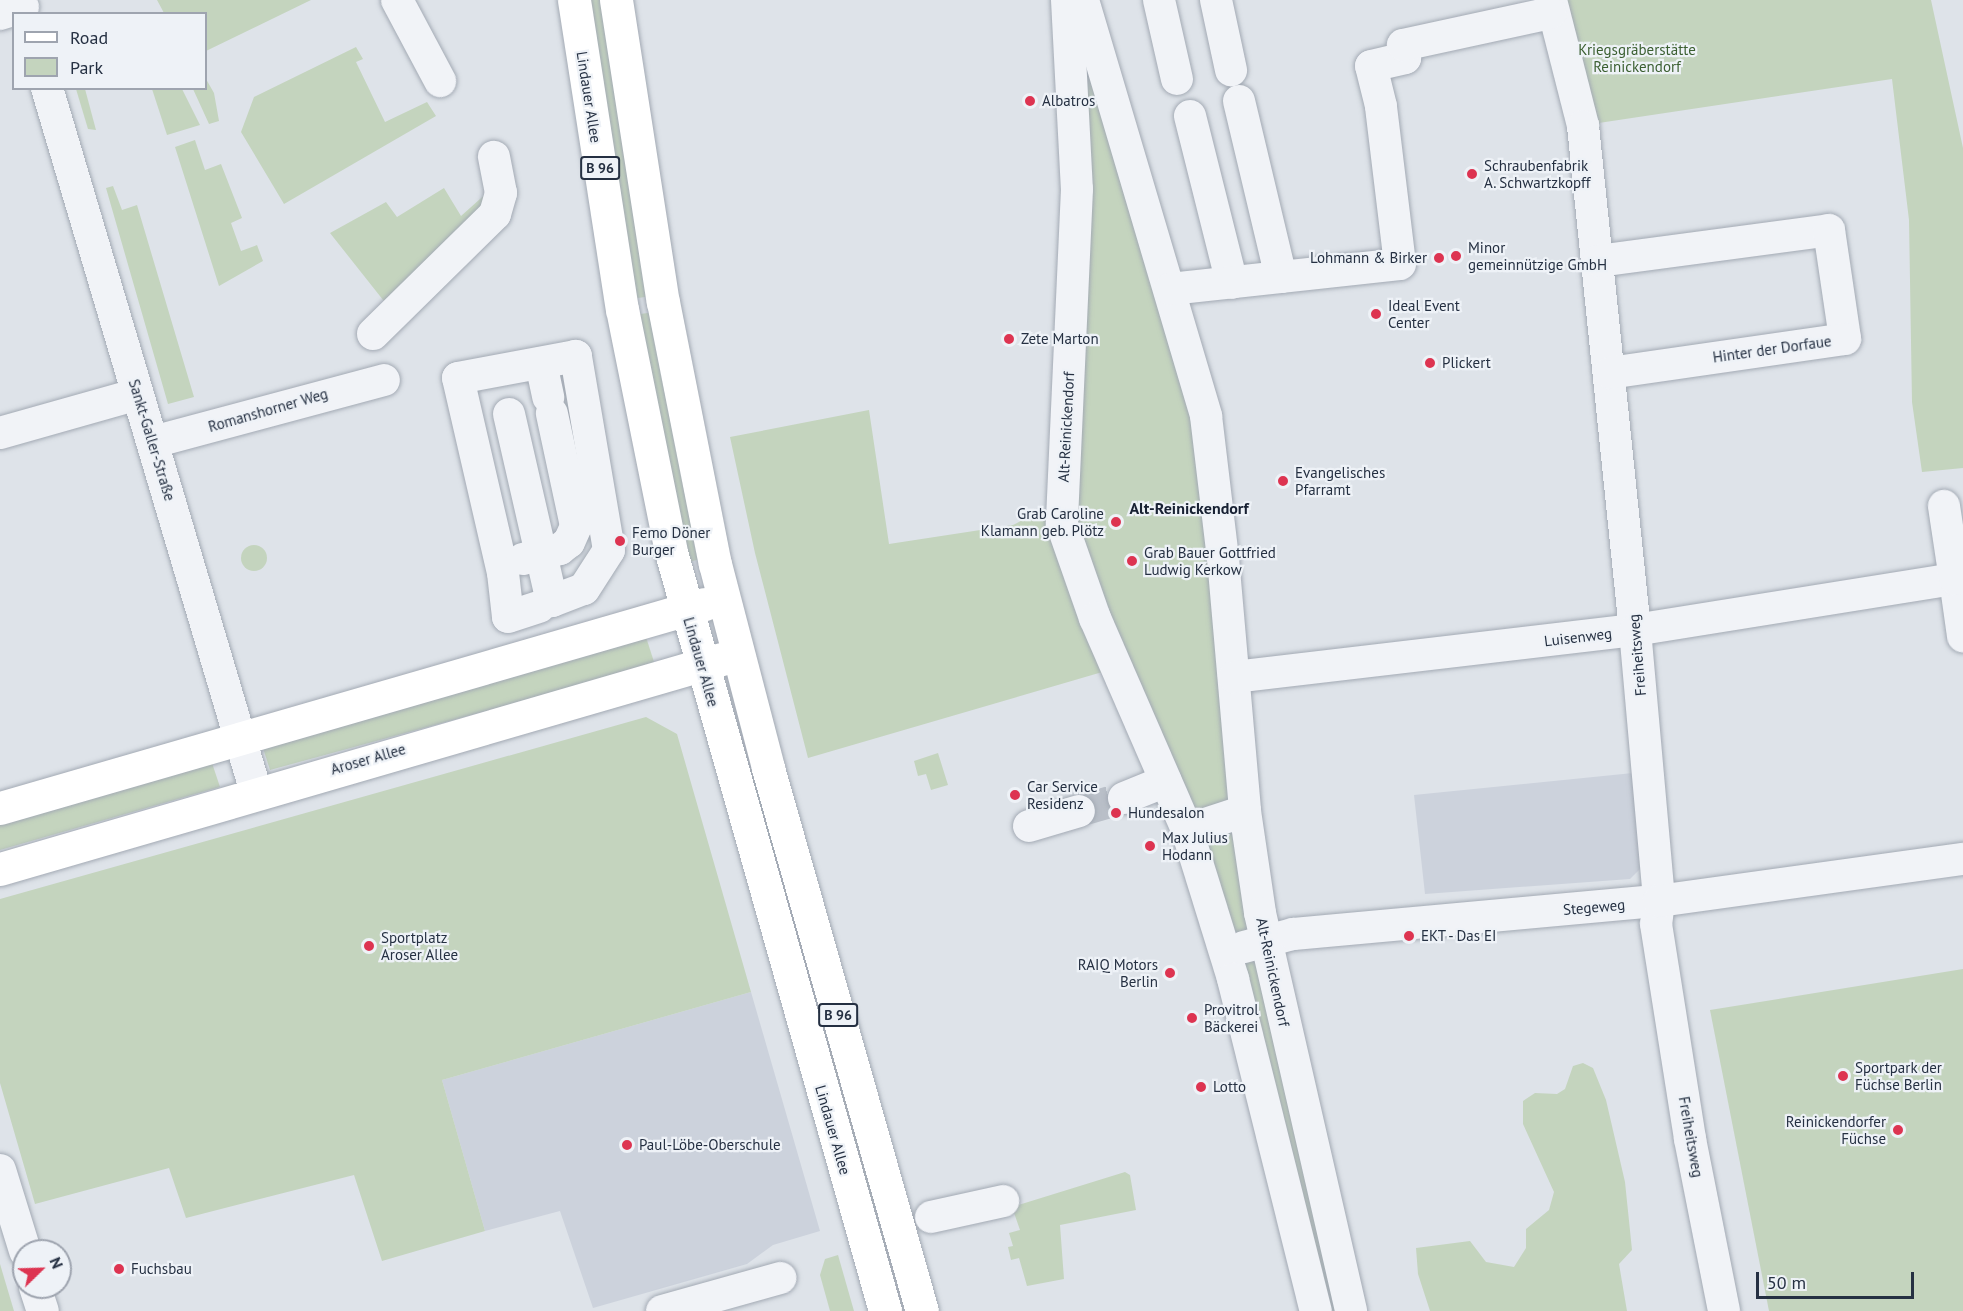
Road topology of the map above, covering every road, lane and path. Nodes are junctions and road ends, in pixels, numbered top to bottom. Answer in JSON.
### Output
{"nodes":[{"id":1,"x":397,"y":0,"type":"edge"},
{"id":2,"x":574,"y":0,"type":"edge"},
{"id":3,"x":616,"y":0,"type":"edge"},
{"id":4,"x":1067,"y":0,"type":"edge"},
{"id":5,"x":1083,"y":0,"type":"edge"},
{"id":6,"x":1159,"y":0,"type":"edge"},
{"id":7,"x":1216,"y":0,"type":"edge"},
{"id":8,"x":1551,"y":6,"type":"edge"},
{"id":9,"x":1231,"y":70,"type":"dead end"},
{"id":10,"x":1177,"y":79,"type":"dead end"},
{"id":11,"x":440,"y":81,"type":"dead end"},
{"id":12,"x":48,"y":90,"type":"edge"},
{"id":13,"x":1239,"y":101,"type":"dead end"},
{"id":14,"x":1190,"y":117,"type":"dead end"},
{"id":15,"x":494,"y":157,"type":"dead end"},
{"id":16,"x":1598,"y":261,"type":"junction"},
{"id":17,"x":1281,"y":278,"type":"junction"},
{"id":18,"x":1232,"y":283,"type":"junction"},
{"id":19,"x":1170,"y":289,"type":"junction"},
{"id":20,"x":373,"y":334,"type":"dead end"},
{"id":21,"x":1609,"y":373,"type":"junction"},
{"id":22,"x":384,"y":380,"type":"dead end"},
{"id":23,"x":138,"y":394,"type":"junction"},
{"id":24,"x":557,"y":404,"type":"junction"},
{"id":25,"x":492,"y":418,"type":"junction"},
{"id":26,"x":0,"y":433,"type":"edge"},
{"id":27,"x":153,"y":442,"type":"junction"},
{"id":28,"x":584,"y":490,"type":"junction"},
{"id":29,"x":530,"y":501,"type":"junction"},
{"id":30,"x":1944,"y":506,"type":"dead end"},
{"id":31,"x":535,"y":554,"type":"junction"},
{"id":32,"x":503,"y":573,"type":"junction"},
{"id":33,"x":1955,"y":579,"type":"junction"},
{"id":34,"x":724,"y":599,"type":"junction"},
{"id":35,"x":546,"y":603,"type":"junction"},
{"id":36,"x":686,"y":610,"type":"junction"},
{"id":37,"x":1635,"y":630,"type":"junction"},
{"id":38,"x":1963,"y":636,"type":"edge"},
{"id":39,"x":558,"y":647,"type":"junction"},
{"id":40,"x":738,"y":655,"type":"junction"},
{"id":41,"x":701,"y":665,"type":"junction"},
{"id":42,"x":1234,"y":677,"type":"junction"},
{"id":43,"x":240,"y":738,"type":"junction"},
{"id":44,"x":1166,"y":781,"type":"junction"},
{"id":45,"x":256,"y":792,"type":"junction"},
{"id":46,"x":1124,"y":798,"type":"tunnel mouth"},
{"id":47,"x":0,"y":808,"type":"edge"},
{"id":48,"x":1079,"y":811,"type":"tunnel mouth"},
{"id":49,"x":1245,"y":811,"type":"junction"},
{"id":50,"x":1029,"y":826,"type":"dead end"},
{"id":51,"x":1187,"y":830,"type":"junction"},
{"id":52,"x":1963,"y":859,"type":"edge"},
{"id":53,"x":0,"y":869,"type":"edge"},
{"id":54,"x":1659,"y":901,"type":"junction"},
{"id":55,"x":1265,"y":942,"type":"junction"},
{"id":56,"x":1225,"y":951,"type":"junction"},
{"id":57,"x":1309,"y":1131,"type":"junction"},
{"id":58,"x":1273,"y":1139,"type":"junction"},
{"id":59,"x":0,"y":1170,"type":"edge"},
{"id":60,"x":1003,"y":1201,"type":"dead end"},
{"id":61,"x":931,"y":1217,"type":"dead end"},
{"id":62,"x":21,"y":1239,"type":"edge"},
{"id":63,"x":780,"y":1278,"type":"dead end"},
{"id":64,"x":662,"y":1311,"type":"edge"},
{"id":65,"x":885,"y":1311,"type":"edge"},
{"id":66,"x":922,"y":1311,"type":"edge"},
{"id":67,"x":1316,"y":1311,"type":"edge"},
{"id":68,"x":1351,"y":1311,"type":"edge"},
{"id":69,"x":1724,"y":1311,"type":"edge"}],
"edges":[{"from":1,"to":11,"type":"street"},
{"from":2,"to":36,"type":"main road","name":"Lindauer Allee","number":"B 96"},
{"from":3,"to":34,"type":"main road","number":"B 96"},
{"from":4,"to":44,"type":"street","name":"Alt-Reinickendorf"},
{"from":5,"to":19,"type":"street","name":"Alt-Reinickendorf"},
{"from":6,"to":10,"type":"street"},
{"from":7,"to":9,"type":"street"},
{"from":8,"to":16,"type":"street","name":"Freiheitsweg"},
{"from":8,"to":17,"type":"street"},
{"from":12,"to":23,"type":"street","name":"Sankt-Galler-Straße"},
{"from":13,"to":17,"type":"street"},
{"from":14,"to":18,"type":"street"},
{"from":15,"to":20,"type":"street"},
{"from":16,"to":21,"type":"street","name":"Freiheitsweg"},
{"from":16,"to":21,"type":"street","name":"Hinter der Dorfaue"},
{"from":17,"to":18,"type":"street"},
{"from":18,"to":19,"type":"street"},
{"from":19,"to":42,"type":"street","name":"Alt-Reinickendorf"},
{"from":21,"to":37,"type":"street","name":"Freiheitsweg"},
{"from":22,"to":27,"type":"street","name":"Romanshorner Weg"},
{"from":23,"to":26,"type":"street"},
{"from":23,"to":27,"type":"street","name":"Sankt-Galler-Straße"},
{"from":24,"to":25,"type":"street"},
{"from":24,"to":25,"type":"street"},
{"from":24,"to":28,"type":"street"},
{"from":25,"to":29,"type":"street"},
{"from":25,"to":31,"type":"street"},
{"from":25,"to":32,"type":"street"},
{"from":27,"to":43,"type":"street","name":"Sankt-Galler-Straße"},
{"from":28,"to":29,"type":"street"},
{"from":28,"to":31,"type":"street"},
{"from":28,"to":35,"type":"street"},
{"from":29,"to":31,"type":"street"},
{"from":30,"to":33,"type":"street"},
{"from":31,"to":32,"type":"street"},
{"from":31,"to":35,"type":"street"},
{"from":32,"to":35,"type":"street"},
{"from":33,"to":37,"type":"street","name":"Luisenweg"},
{"from":33,"to":38,"type":"street"},
{"from":34,"to":36,"type":"main road"},
{"from":34,"to":40,"type":"main road","number":"B 96"},
{"from":35,"to":39,"type":"street"},
{"from":36,"to":39,"type":"main road"},
{"from":36,"to":41,"type":"main road","name":"Lindauer Allee","number":"B 96"},
{"from":37,"to":42,"type":"street","name":"Luisenweg"},
{"from":37,"to":54,"type":"street","name":"Freiheitsweg"},
{"from":39,"to":43,"type":"main road"},
{"from":40,"to":41,"type":"main road","name":"Aroser Allee"},
{"from":40,"to":66,"type":"main road","number":"B 96"},
{"from":41,"to":45,"type":"main road","name":"Aroser Allee"},
{"from":41,"to":65,"type":"main road","name":"Lindauer Allee","number":"B 96"},
{"from":42,"to":49,"type":"street","name":"Alt-Reinickendorf"},
{"from":43,"to":45,"type":"street","name":"Sankt-Galler-Straße"},
{"from":43,"to":47,"type":"main road"},
{"from":44,"to":46,"type":"street"},
{"from":44,"to":51,"type":"street","name":"Alt-Reinickendorf"},
{"from":45,"to":53,"type":"main road","name":"Aroser Allee"},
{"from":48,"to":50,"type":"street"},
{"from":49,"to":51,"type":"street"},
{"from":49,"to":55,"type":"street","name":"Alt-Reinickendorf"},
{"from":51,"to":56,"type":"street","name":"Alt-Reinickendorf"},
{"from":52,"to":54,"type":"street","name":"Stegeweg"},
{"from":54,"to":55,"type":"street","name":"Stegeweg"},
{"from":54,"to":69,"type":"street","name":"Freiheitsweg"},
{"from":55,"to":56,"type":"street","name":"Stegeweg"},
{"from":55,"to":57,"type":"street","name":"Alt-Reinickendorf"},
{"from":56,"to":58,"type":"street","name":"Alt-Reinickendorf"},
{"from":57,"to":58,"type":"street"},
{"from":57,"to":68,"type":"street","name":"Alt-Reinickendorf"},
{"from":58,"to":67,"type":"street","name":"Alt-Reinickendorf"},
{"from":59,"to":62,"type":"street"},
{"from":60,"to":61,"type":"street"},
{"from":63,"to":64,"type":"street"}]}
